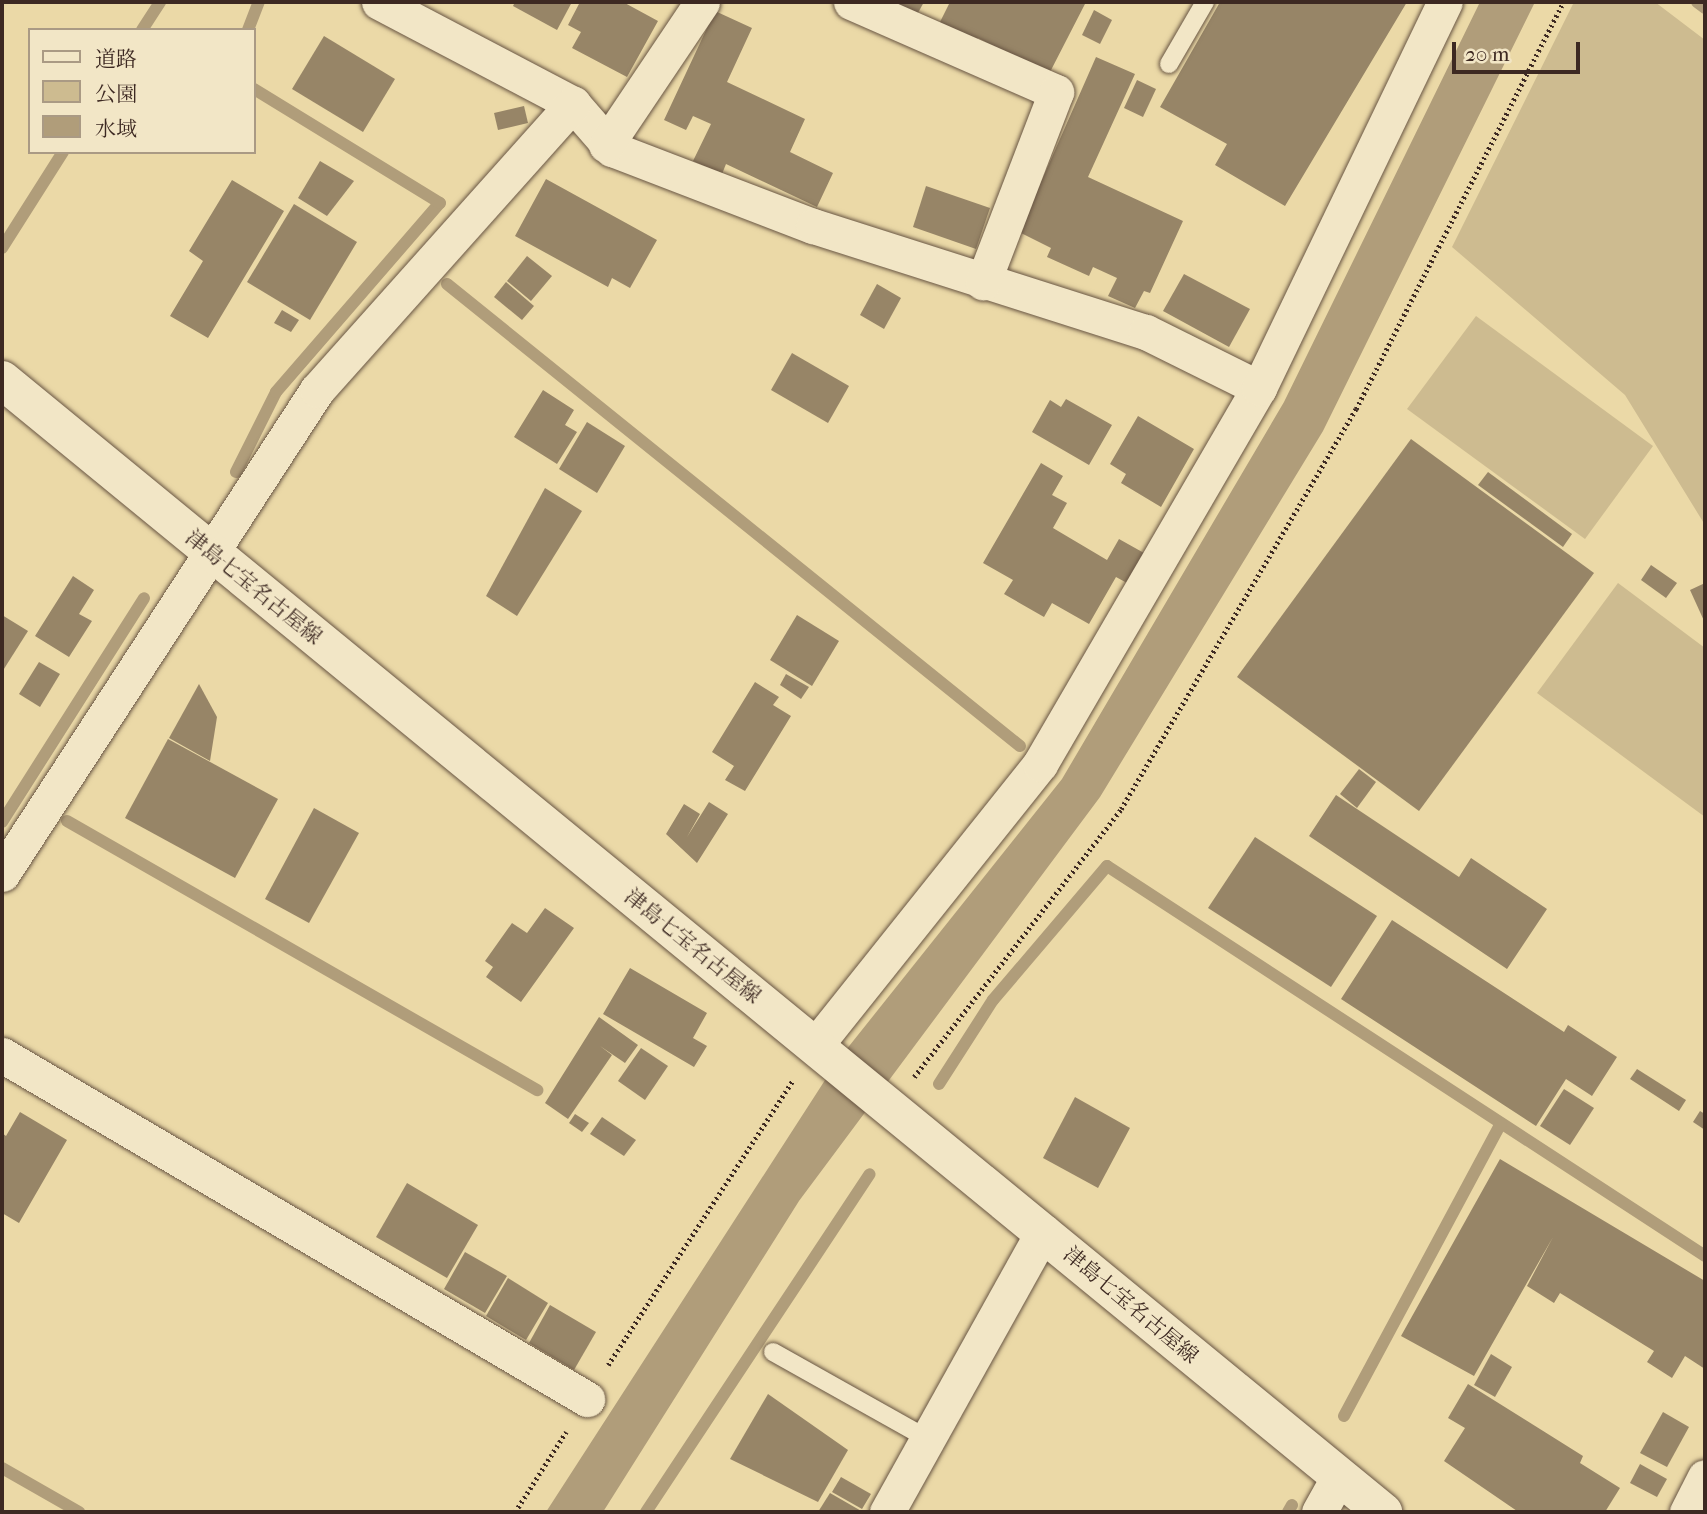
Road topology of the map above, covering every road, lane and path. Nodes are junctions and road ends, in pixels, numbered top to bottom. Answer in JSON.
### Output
{"nodes":[{"id":1,"x":379,"y":2,"type":"edge"},
{"id":2,"x":702,"y":2,"type":"edge"},
{"id":3,"x":851,"y":2,"type":"edge"},
{"id":4,"x":1205,"y":2,"type":"edge"},
{"id":5,"x":1445,"y":2,"type":"edge"},
{"id":6,"x":1563,"y":2,"type":"edge"},
{"id":7,"x":416,"y":10,"type":"edge"},
{"id":8,"x":1169,"y":64,"type":"dead end"},
{"id":9,"x":573,"y":104,"type":"junction"},
{"id":10,"x":606,"y":145,"type":"junction"},
{"id":11,"x":983,"y":282,"type":"junction"},
{"id":12,"x":2,"y":380,"type":"edge"},
{"id":13,"x":1259,"y":388,"type":"junction"},
{"id":14,"x":211,"y":552,"type":"junction"},
{"id":15,"x":2,"y":874,"type":"edge"},
{"id":16,"x":820,"y":1050,"type":"junction"},
{"id":17,"x":2,"y":1055,"type":"edge"},
{"id":18,"x":888,"y":1105,"type":"junction"},
{"id":19,"x":1043,"y":1232,"type":"junction"},
{"id":20,"x":773,"y":1352,"type":"dead end"},
{"id":21,"x":587,"y":1399,"type":"junction"},
{"id":22,"x":928,"y":1439,"type":"junction"},
{"id":23,"x":1339,"y":1476,"type":"junction"},
{"id":24,"x":1705,"y":1477,"type":"edge"},
{"id":25,"x":515,"y":1512,"type":"edge"},
{"id":26,"x":887,"y":1512,"type":"edge"},
{"id":27,"x":1319,"y":1512,"type":"edge"},
{"id":28,"x":1382,"y":1512,"type":"edge"},
{"id":29,"x":1687,"y":1512,"type":"edge"}],
"edges":[{"from":1,"to":7,"type":"street"},
{"from":2,"to":10,"type":"street"},
{"from":3,"to":11,"type":"street"},
{"from":4,"to":8,"type":"lane"},
{"from":5,"to":13,"type":"street"},
{"from":6,"to":18,"type":"path"},
{"from":7,"to":9,"type":"street"},
{"from":9,"to":10,"type":"street"},
{"from":9,"to":14,"type":"street"},
{"from":10,"to":11,"type":"street"},
{"from":11,"to":13,"type":"street"},
{"from":12,"to":14,"type":"main road","name":"津島七宝名古屋線"},
{"from":13,"to":16,"type":"street"},
{"from":14,"to":15,"type":"street"},
{"from":14,"to":16,"type":"main road","name":"津島七宝名古屋線"},
{"from":16,"to":18,"type":"main road","name":"津島七宝名古屋線"},
{"from":16,"to":21,"type":"path"},
{"from":17,"to":21,"type":"street"},
{"from":18,"to":19,"type":"main road","name":"津島七宝名古屋線"},
{"from":19,"to":22,"type":"street"},
{"from":19,"to":23,"type":"main road","name":"津島七宝名古屋線"},
{"from":20,"to":22,"type":"lane"},
{"from":21,"to":25,"type":"path"},
{"from":22,"to":26,"type":"street"},
{"from":23,"to":27,"type":"street"},
{"from":23,"to":28,"type":"main road","name":"津島七宝名古屋線"},
{"from":24,"to":29,"type":"street"}]}
